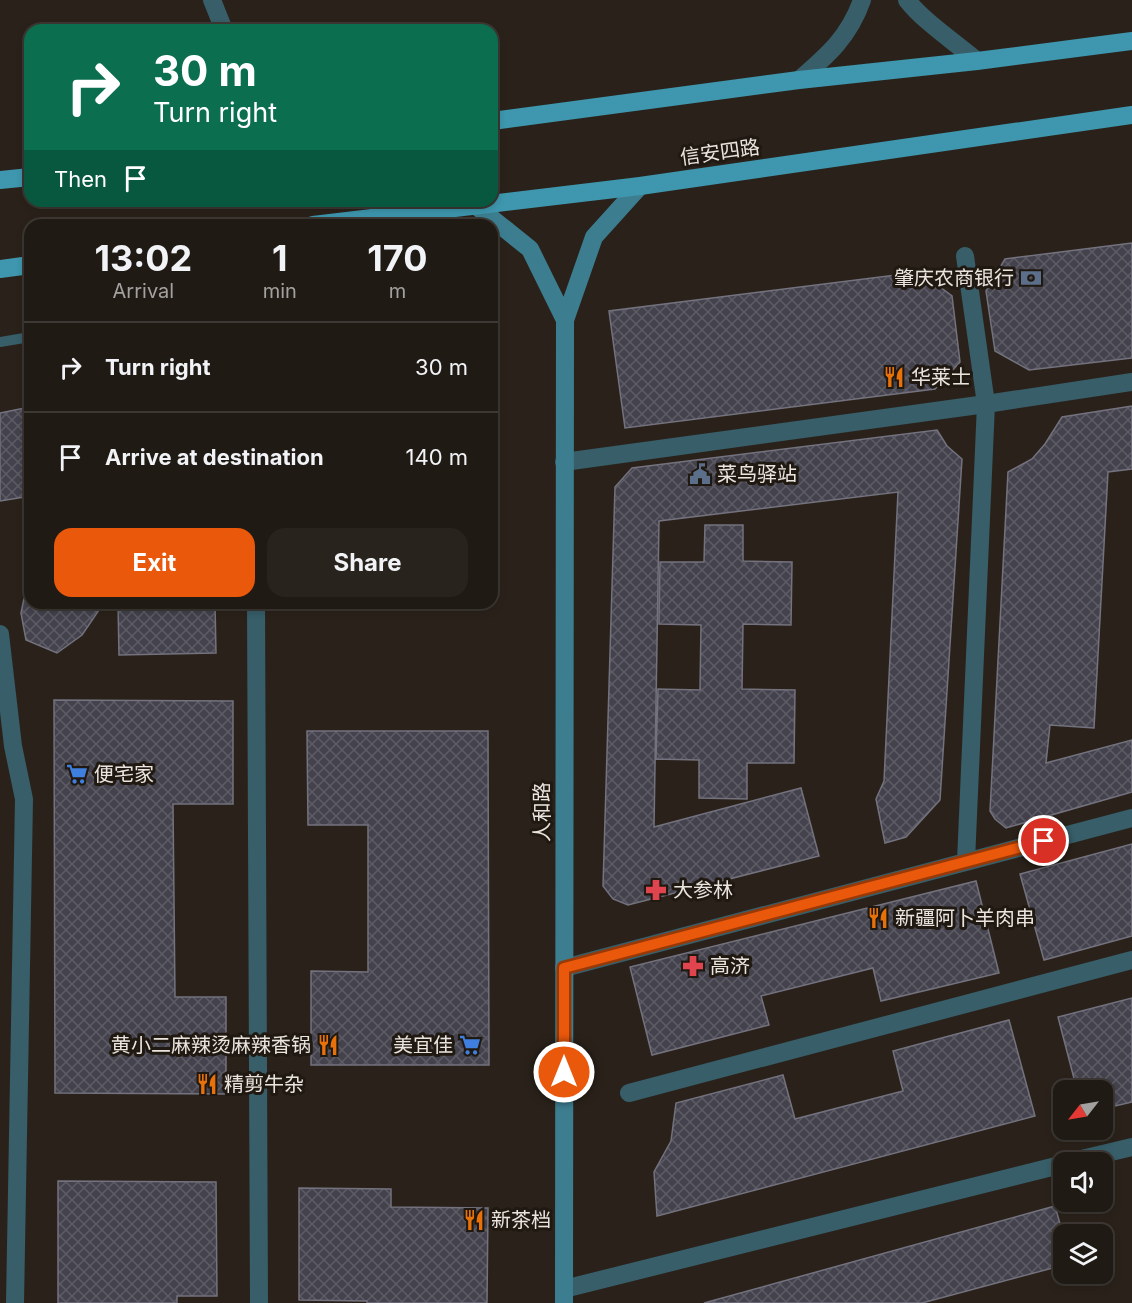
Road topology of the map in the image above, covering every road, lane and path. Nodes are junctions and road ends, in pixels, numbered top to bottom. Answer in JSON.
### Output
{"nodes":[{"id":1,"x":212,"y":0,"type":"edge"},
{"id":2,"x":862,"y":0,"type":"edge"},
{"id":3,"x":907,"y":0,"type":"edge"},
{"id":4,"x":222,"y":24,"type":"edge"},
{"id":5,"x":1132,"y":41,"type":"edge"},
{"id":6,"x":977,"y":61,"type":"junction"},
{"id":7,"x":799,"y":80,"type":"junction"},
{"id":8,"x":1132,"y":115,"type":"edge"},
{"id":9,"x":498,"y":120,"type":"edge"},
{"id":10,"x":24,"y":178,"type":"edge"},
{"id":11,"x":0,"y":180,"type":"edge"},
{"id":12,"x":640,"y":186,"type":"junction"},
{"id":13,"x":498,"y":202,"type":"edge"},
{"id":14,"x":459,"y":207,"type":"edge"},
{"id":15,"x":478,"y":207,"type":"edge"},
{"id":16,"x":362,"y":219,"type":"edge"},
{"id":17,"x":492,"y":219,"type":"edge"},
{"id":18,"x":498,"y":223,"type":"edge"},
{"id":19,"x":965,"y":256,"type":"dead end"},
{"id":20,"x":24,"y":266,"type":"edge"},
{"id":21,"x":0,"y":269,"type":"edge"},
{"id":22,"x":565,"y":320,"type":"junction"},
{"id":23,"x":24,"y":338,"type":"edge"},
{"id":24,"x":0,"y":342,"type":"edge"},
{"id":25,"x":1132,"y":382,"type":"edge"},
{"id":26,"x":986,"y":404,"type":"junction"},
{"id":27,"x":564,"y":462,"type":"junction"},
{"id":28,"x":256,"y":609,"type":"edge"},
{"id":29,"x":0,"y":634,"type":"edge"},
{"id":30,"x":1132,"y":818,"type":"edge"},
{"id":31,"x":966,"y":861,"type":"junction"},
{"id":32,"x":1132,"y":960,"type":"edge"},
{"id":33,"x":564,"y":968,"type":"junction"},
{"id":34,"x":629,"y":1093,"type":"dead end"},
{"id":35,"x":1132,"y":1147,"type":"edge"},
{"id":36,"x":1111,"y":1152,"type":"edge"},
{"id":37,"x":1053,"y":1167,"type":"edge"},
{"id":38,"x":564,"y":1296,"type":"edge"},
{"id":39,"x":15,"y":1303,"type":"edge"},
{"id":40,"x":259,"y":1303,"type":"edge"}],
"edges":[{"from":1,"to":4,"type":"street"},
{"from":2,"to":7,"type":"street"},
{"from":3,"to":6,"type":"street"},
{"from":5,"to":6,"type":"main road"},
{"from":6,"to":7,"type":"main road"},
{"from":7,"to":9,"type":"main road"},
{"from":8,"to":12,"type":"main road","name":"信安四路"},
{"from":10,"to":11,"type":"main road"},
{"from":12,"to":13,"type":"main road","name":"信安四路"},
{"from":12,"to":22,"type":"street"},
{"from":14,"to":16,"type":"main road","name":"信安四路"},
{"from":15,"to":17,"type":"street"},
{"from":18,"to":22,"type":"street"},
{"from":19,"to":26,"type":"street"},
{"from":20,"to":21,"type":"main road"},
{"from":22,"to":27,"type":"street","name":"人和路"},
{"from":23,"to":24,"type":"lane"},
{"from":25,"to":26,"type":"street"},
{"from":26,"to":27,"type":"street"},
{"from":26,"to":31,"type":"street"},
{"from":27,"to":33,"type":"street","name":"人和路"},
{"from":28,"to":40,"type":"street"},
{"from":29,"to":39,"type":"street"},
{"from":30,"to":31,"type":"street"},
{"from":31,"to":33,"type":"street"},
{"from":32,"to":34,"type":"street"},
{"from":33,"to":38,"type":"street","name":"人和路"},
{"from":35,"to":36,"type":"street"},
{"from":37,"to":38,"type":"street"}]}
